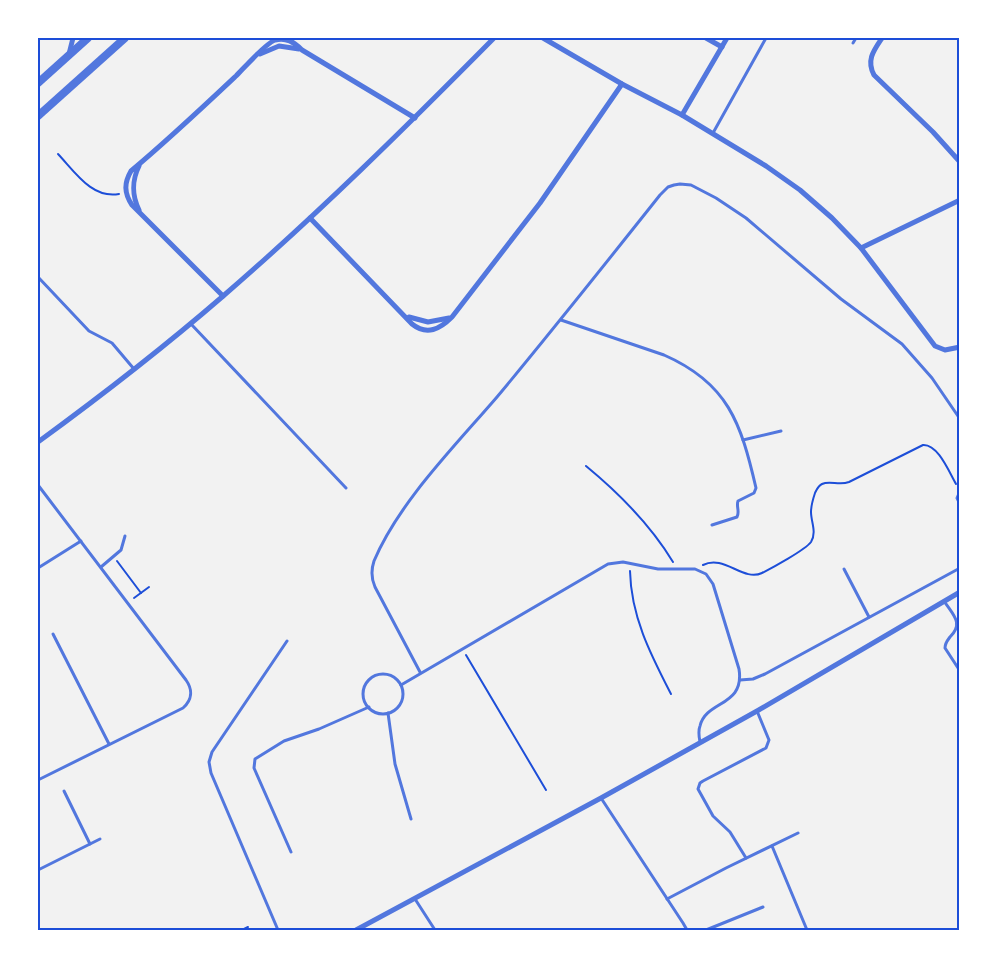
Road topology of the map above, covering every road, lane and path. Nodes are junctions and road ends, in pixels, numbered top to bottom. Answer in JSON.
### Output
{"nodes":[{"id":1,"x":74,"y":38,"type":"edge"},
{"id":2,"x":88,"y":38,"type":"edge"},
{"id":3,"x":125,"y":38,"type":"edge"},
{"id":4,"x":494,"y":38,"type":"edge"},
{"id":5,"x":543,"y":38,"type":"edge"},
{"id":6,"x":706,"y":38,"type":"edge"},
{"id":7,"x":727,"y":38,"type":"edge"},
{"id":8,"x":766,"y":38,"type":"edge"},
{"id":9,"x":856,"y":38,"type":"edge"},
{"id":10,"x":882,"y":38,"type":"edge"},
{"id":11,"x":853,"y":43,"type":"dead end"},
{"id":12,"x":722,"y":47,"type":"junction"},
{"id":13,"x":69,"y":55,"type":"junction"},
{"id":14,"x":38,"y":83,"type":"edge"},
{"id":15,"x":622,"y":84,"type":"junction"},
{"id":16,"x":682,"y":115,"type":"junction"},
{"id":17,"x":38,"y":116,"type":"edge"},
{"id":18,"x":415,"y":118,"type":"junction"},
{"id":19,"x":712,"y":133,"type":"junction"},
{"id":20,"x":58,"y":154,"type":"dead end"},
{"id":21,"x":960,"y":162,"type":"edge"},
{"id":22,"x":140,"y":163,"type":"junction"},
{"id":23,"x":125,"y":191,"type":"junction"},
{"id":24,"x":960,"y":200,"type":"edge"},
{"id":25,"x":141,"y":213,"type":"junction"},
{"id":26,"x":310,"y":218,"type":"junction"},
{"id":27,"x":861,"y":248,"type":"junction"},
{"id":28,"x":38,"y":278,"type":"edge"},
{"id":29,"x":223,"y":296,"type":"junction"},
{"id":30,"x":562,"y":320,"type":"junction"},
{"id":31,"x":191,"y":323,"type":"junction"},
{"id":32,"x":960,"y":347,"type":"edge"},
{"id":33,"x":134,"y":369,"type":"junction"},
{"id":34,"x":960,"y":419,"type":"edge"},
{"id":35,"x":781,"y":431,"type":"dead end"},
{"id":36,"x":744,"y":440,"type":"junction"},
{"id":37,"x":38,"y":442,"type":"edge"},
{"id":38,"x":586,"y":466,"type":"dead end"},
{"id":39,"x":38,"y":485,"type":"edge"},
{"id":40,"x":346,"y":488,"type":"dead end"},
{"id":41,"x":960,"y":491,"type":"edge"},
{"id":42,"x":960,"y":504,"type":"edge"},
{"id":43,"x":712,"y":525,"type":"dead end"},
{"id":44,"x":125,"y":536,"type":"dead end"},
{"id":45,"x":81,"y":541,"type":"junction"},
{"id":46,"x":114,"y":557,"type":"junction"},
{"id":47,"x":630,"y":564,"type":"junction"},
{"id":48,"x":101,"y":567,"type":"junction"},
{"id":49,"x":38,"y":568,"type":"edge"},
{"id":50,"x":960,"y":568,"type":"edge"},
{"id":51,"x":695,"y":569,"type":"junction"},
{"id":52,"x":844,"y":569,"type":"dead end"},
{"id":53,"x":678,"y":570,"type":"junction"},
{"id":54,"x":149,"y":587,"type":"dead end"},
{"id":55,"x":960,"y":592,"type":"edge"},
{"id":56,"x":141,"y":593,"type":"junction"},
{"id":57,"x":944,"y":601,"type":"junction"},
{"id":58,"x":128,"y":602,"type":"junction"},
{"id":59,"x":869,"y":617,"type":"junction"},
{"id":60,"x":53,"y":634,"type":"dead end"},
{"id":61,"x":287,"y":641,"type":"dead end"},
{"id":62,"x":462,"y":649,"type":"junction"},
{"id":63,"x":960,"y":671,"type":"edge"},
{"id":64,"x":420,"y":672,"type":"junction"},
{"id":65,"x":740,"y":680,"type":"junction"},
{"id":66,"x":401,"y":685,"type":"junction"},
{"id":67,"x":672,"y":694,"type":"dead end"},
{"id":68,"x":369,"y":707,"type":"junction"},
{"id":69,"x":757,"y":711,"type":"junction"},
{"id":70,"x":388,"y":713,"type":"junction"},
{"id":71,"x":700,"y":743,"type":"junction"},
{"id":72,"x":109,"y":744,"type":"junction"},
{"id":73,"x":38,"y":780,"type":"edge"},
{"id":74,"x":546,"y":790,"type":"dead end"},
{"id":75,"x":64,"y":791,"type":"dead end"},
{"id":76,"x":601,"y":798,"type":"junction"},
{"id":77,"x":411,"y":819,"type":"dead end"},
{"id":78,"x":798,"y":833,"type":"dead end"},
{"id":79,"x":100,"y":839,"type":"dead end"},
{"id":80,"x":90,"y":844,"type":"junction"},
{"id":81,"x":772,"y":846,"type":"junction"},
{"id":82,"x":291,"y":852,"type":"dead end"},
{"id":83,"x":746,"y":858,"type":"junction"},
{"id":84,"x":38,"y":870,"type":"edge"},
{"id":85,"x":415,"y":898,"type":"junction"},
{"id":86,"x":667,"y":899,"type":"junction"},
{"id":87,"x":763,"y":907,"type":"dead end"},
{"id":88,"x":248,"y":927,"type":"dead end"},
{"id":89,"x":242,"y":930,"type":"edge"},
{"id":90,"x":278,"y":930,"type":"edge"},
{"id":91,"x":356,"y":930,"type":"edge"},
{"id":92,"x":435,"y":930,"type":"edge"},
{"id":93,"x":686,"y":930,"type":"edge"},
{"id":94,"x":706,"y":930,"type":"edge"},
{"id":95,"x":807,"y":930,"type":"edge"}],
"edges":[{"from":1,"to":13,"type":"street"},
{"from":2,"to":13,"type":"street"},
{"from":3,"to":17,"type":"street"},
{"from":4,"to":18,"type":"street"},
{"from":5,"to":15,"type":"street"},
{"from":6,"to":12,"type":"street"},
{"from":7,"to":12,"type":"street"},
{"from":8,"to":19,"type":"lane"},
{"from":9,"to":11,"type":"lane"},
{"from":10,"to":21,"type":"street"},
{"from":12,"to":16,"type":"street"},
{"from":13,"to":14,"type":"street"},
{"from":15,"to":16,"type":"street"},
{"from":15,"to":26,"type":"street"},
{"from":16,"to":19,"type":"street"},
{"from":18,"to":22,"type":"street"},
{"from":18,"to":26,"type":"street"},
{"from":19,"to":27,"type":"street"},
{"from":20,"to":23,"type":"path"},
{"from":22,"to":23,"type":"street"},
{"from":22,"to":25,"type":"street"},
{"from":23,"to":25,"type":"street"},
{"from":24,"to":27,"type":"street"},
{"from":25,"to":29,"type":"street"},
{"from":26,"to":29,"type":"street"},
{"from":27,"to":32,"type":"street"},
{"from":28,"to":33,"type":"lane"},
{"from":29,"to":31,"type":"street"},
{"from":30,"to":34,"type":"lane"},
{"from":30,"to":36,"type":"lane"},
{"from":30,"to":64,"type":"lane"},
{"from":31,"to":33,"type":"street"},
{"from":31,"to":40,"type":"lane"},
{"from":33,"to":37,"type":"street"},
{"from":35,"to":36,"type":"lane"},
{"from":36,"to":43,"type":"lane"},
{"from":38,"to":53,"type":"path"},
{"from":39,"to":45,"type":"lane"},
{"from":41,"to":42,"type":"lane"},
{"from":41,"to":51,"type":"path"},
{"from":44,"to":46,"type":"lane"},
{"from":45,"to":48,"type":"lane"},
{"from":45,"to":49,"type":"lane"},
{"from":46,"to":48,"type":"lane"},
{"from":46,"to":56,"type":"path"},
{"from":47,"to":53,"type":"lane"},
{"from":47,"to":62,"type":"lane"},
{"from":47,"to":67,"type":"path"},
{"from":48,"to":58,"type":"lane"},
{"from":50,"to":59,"type":"lane"},
{"from":51,"to":53,"type":"lane"},
{"from":51,"to":65,"type":"lane"},
{"from":52,"to":59,"type":"lane"},
{"from":54,"to":56,"type":"path"},
{"from":55,"to":57,"type":"street"},
{"from":56,"to":58,"type":"path"},
{"from":57,"to":63,"type":"lane"},
{"from":57,"to":69,"type":"street"},
{"from":58,"to":72,"type":"lane"},
{"from":59,"to":65,"type":"lane"},
{"from":60,"to":72,"type":"lane"},
{"from":61,"to":90,"type":"lane"},
{"from":62,"to":64,"type":"lane"},
{"from":62,"to":74,"type":"path"},
{"from":64,"to":66,"type":"lane"},
{"from":65,"to":71,"type":"lane"},
{"from":66,"to":68,"type":"lane"},
{"from":66,"to":70,"type":"lane"},
{"from":68,"to":70,"type":"lane"},
{"from":68,"to":82,"type":"lane"},
{"from":69,"to":71,"type":"street"},
{"from":69,"to":83,"type":"lane"},
{"from":70,"to":77,"type":"lane"},
{"from":71,"to":76,"type":"street"},
{"from":72,"to":73,"type":"lane"},
{"from":75,"to":80,"type":"lane"},
{"from":76,"to":85,"type":"street"},
{"from":76,"to":86,"type":"lane"},
{"from":78,"to":81,"type":"lane"},
{"from":79,"to":80,"type":"lane"},
{"from":80,"to":84,"type":"lane"},
{"from":81,"to":83,"type":"lane"},
{"from":81,"to":95,"type":"lane"},
{"from":83,"to":86,"type":"lane"},
{"from":85,"to":91,"type":"street"},
{"from":85,"to":92,"type":"lane"},
{"from":86,"to":93,"type":"lane"},
{"from":87,"to":94,"type":"lane"},
{"from":88,"to":89,"type":"path"}]}
